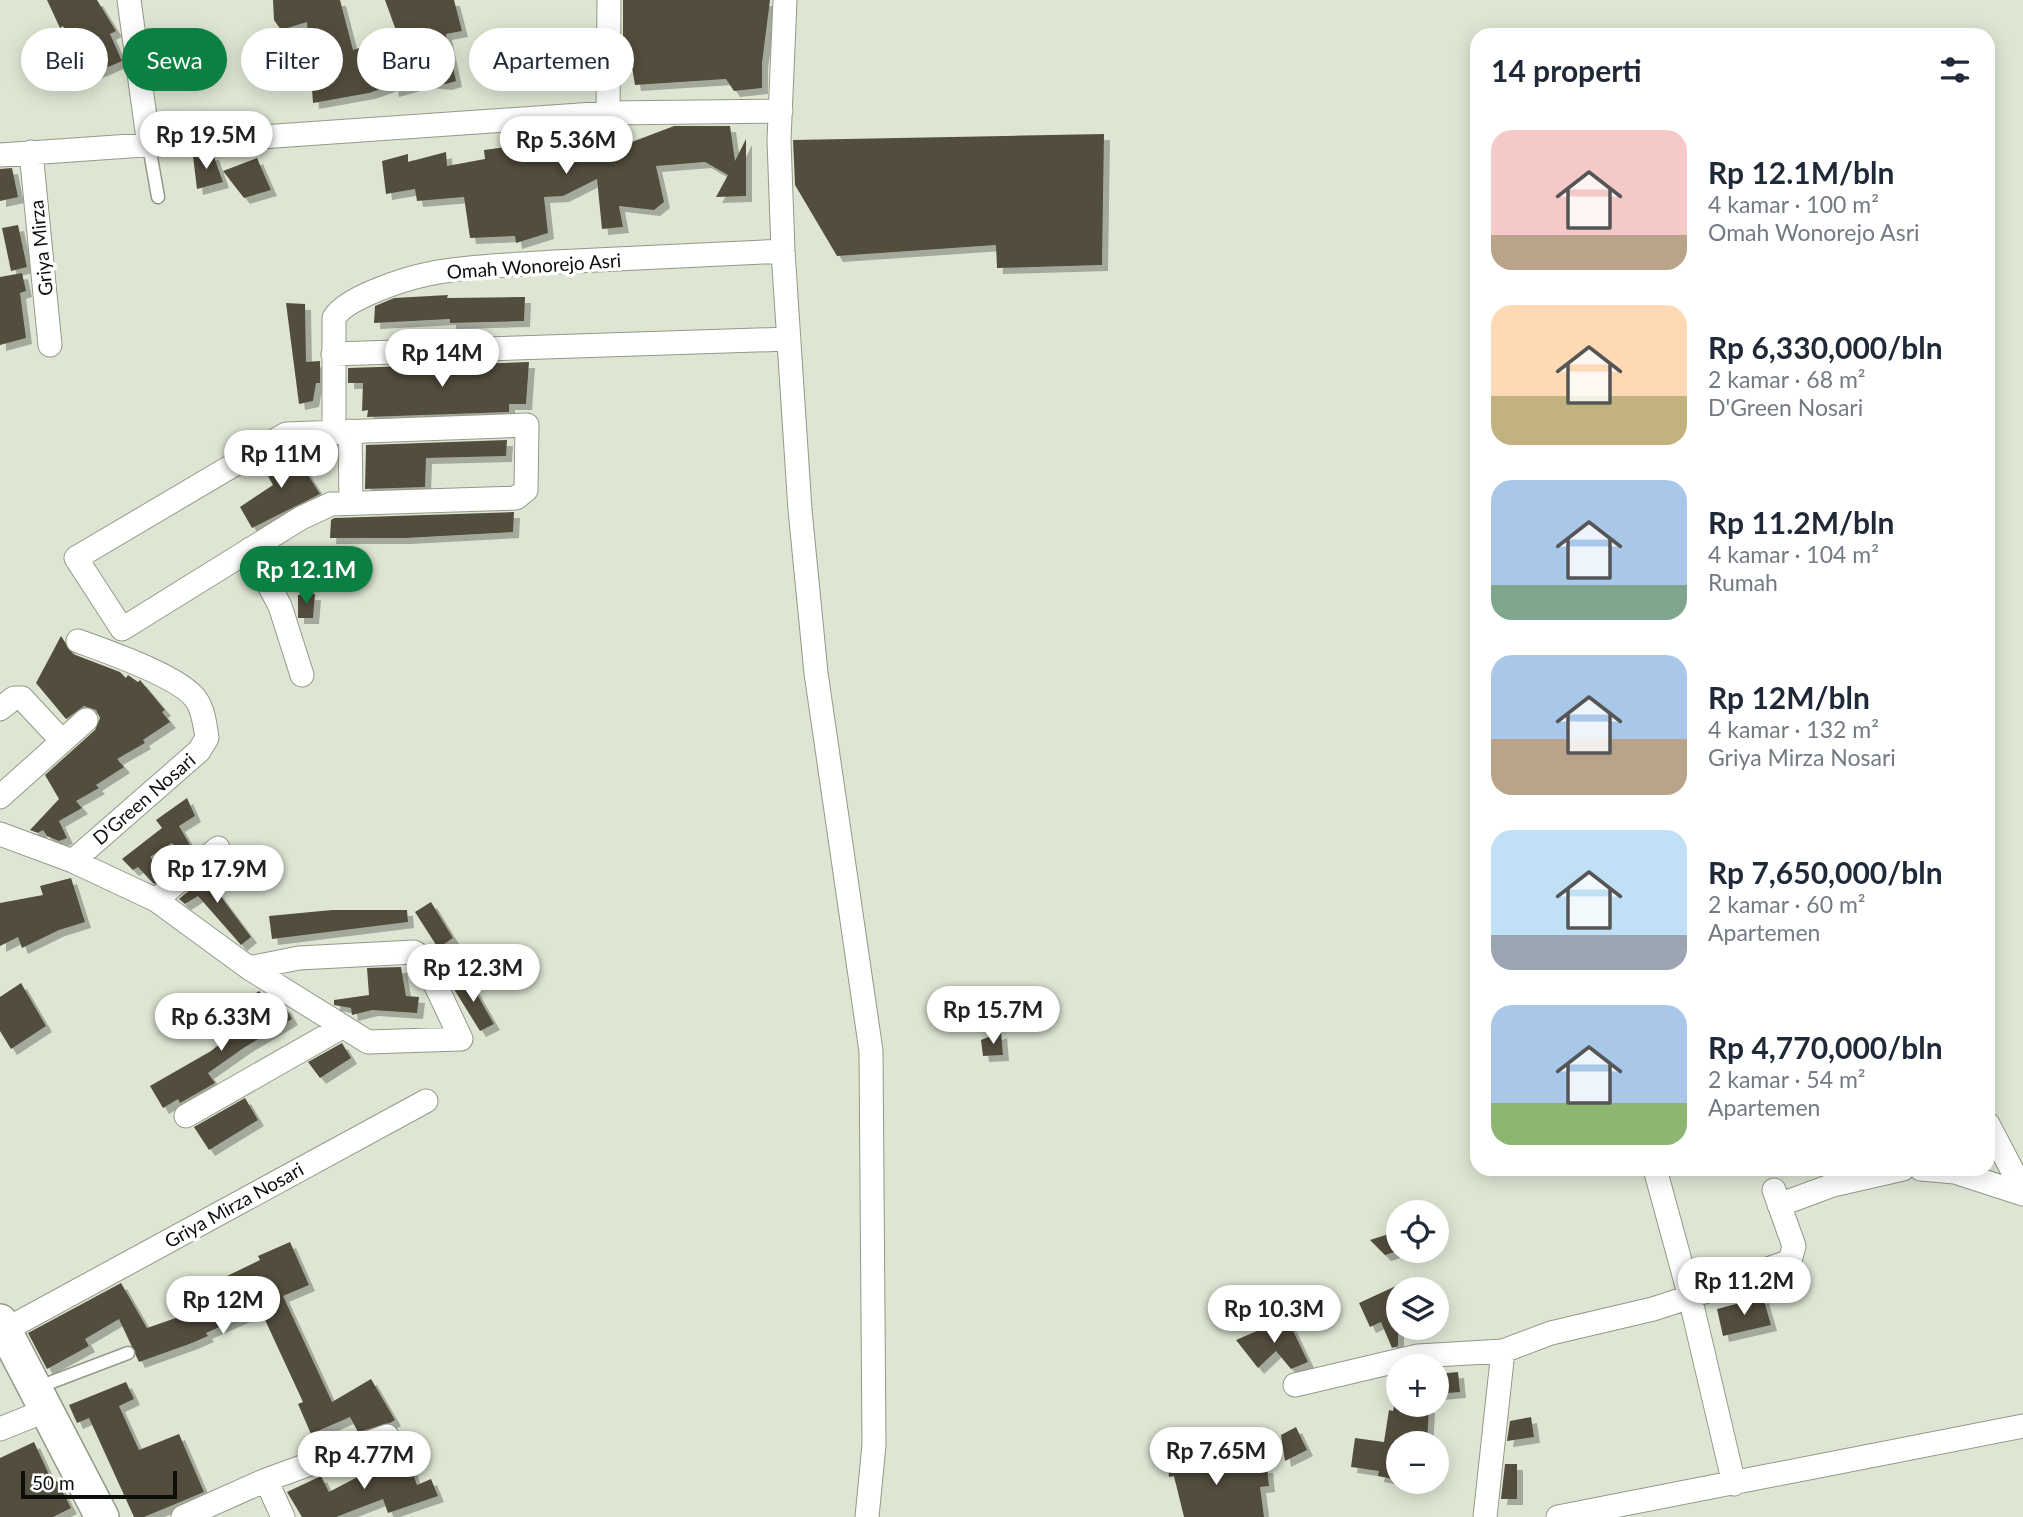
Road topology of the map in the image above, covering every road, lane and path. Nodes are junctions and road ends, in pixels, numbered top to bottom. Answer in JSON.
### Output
{"nodes":[{"id":1,"x":129,"y":0,"type":"edge"},
{"id":2,"x":608,"y":0,"type":"edge"},
{"id":3,"x":785,"y":0,"type":"edge"},
{"id":4,"x":781,"y":111,"type":"junction"},
{"id":5,"x":608,"y":113,"type":"junction"},
{"id":6,"x":149,"y":146,"type":"junction"},
{"id":7,"x":31,"y":152,"type":"junction"},
{"id":8,"x":0,"y":155,"type":"edge"},
{"id":9,"x":158,"y":197,"type":"dead end"},
{"id":10,"x":783,"y":251,"type":"junction"},
{"id":11,"x":789,"y":339,"type":"junction"},
{"id":12,"x":50,"y":345,"type":"dead end"},
{"id":13,"x":333,"y":354,"type":"junction"},
{"id":14,"x":342,"y":432,"type":"junction"},
{"id":15,"x":351,"y":503,"type":"junction"},
{"id":16,"x":250,"y":549,"type":"junction"},
{"id":17,"x":78,"y":641,"type":"dead end"},
{"id":18,"x":302,"y":675,"type":"dead end"},
{"id":19,"x":0,"y":709,"type":"edge"},
{"id":20,"x":86,"y":720,"type":"dead end"},
{"id":21,"x":62,"y":741,"type":"junction"},
{"id":22,"x":0,"y":797,"type":"edge"},
{"id":23,"x":0,"y":834,"type":"edge"},
{"id":24,"x":218,"y":848,"type":"dead end"},
{"id":25,"x":73,"y":861,"type":"junction"},
{"id":26,"x":156,"y":900,"type":"junction"},
{"id":27,"x":248,"y":968,"type":"junction"},
{"id":28,"x":342,"y":1027,"type":"junction"},
{"id":29,"x":426,"y":1101,"type":"dead end"},
{"id":30,"x":186,"y":1116,"type":"dead end"},
{"id":31,"x":1995,"y":1138,"type":"edge"},
{"id":32,"x":1658,"y":1176,"type":"edge"},
{"id":33,"x":1872,"y":1176,"type":"edge"},
{"id":34,"x":1968,"y":1176,"type":"edge"},
{"id":35,"x":2023,"y":1193,"type":"edge"},
{"id":36,"x":1690,"y":1297,"type":"junction"},
{"id":37,"x":2,"y":1325,"type":"edge"},
{"id":38,"x":1503,"y":1350,"type":"junction"},
{"id":39,"x":128,"y":1353,"type":"dead end"},
{"id":40,"x":1295,"y":1385,"type":"dead end"},
{"id":41,"x":41,"y":1399,"type":"junction"},
{"id":42,"x":2023,"y":1426,"type":"edge"},
{"id":43,"x":0,"y":1429,"type":"edge"},
{"id":44,"x":387,"y":1436,"type":"dead end"},
{"id":45,"x":266,"y":1480,"type":"junction"},
{"id":46,"x":1734,"y":1483,"type":"junction"},
{"id":47,"x":1646,"y":1510,"type":"edge"},
{"id":48,"x":102,"y":1517,"type":"edge"},
{"id":49,"x":183,"y":1517,"type":"edge"},
{"id":50,"x":283,"y":1517,"type":"edge"},
{"id":51,"x":866,"y":1517,"type":"edge"},
{"id":52,"x":1485,"y":1517,"type":"edge"},
{"id":53,"x":1558,"y":1517,"type":"edge"}],
"edges":[{"from":1,"to":6,"type":"street"},
{"from":2,"to":5,"type":"street"},
{"from":3,"to":4,"type":"street"},
{"from":4,"to":5,"type":"street"},
{"from":4,"to":10,"type":"street"},
{"from":5,"to":6,"type":"street"},
{"from":6,"to":7,"type":"street"},
{"from":6,"to":9,"type":"lane"},
{"from":7,"to":8,"type":"street"},
{"from":7,"to":12,"type":"street","name":"Griya Mirza"},
{"from":10,"to":11,"type":"street"},
{"from":10,"to":13,"type":"street","name":"Omah Wonorejo Asri"},
{"from":11,"to":13,"type":"street"},
{"from":11,"to":51,"type":"street"},
{"from":13,"to":14,"type":"street","name":"Omah Wonorejo Asri"},
{"from":14,"to":15,"type":"street","name":"Omah Wonorejo Asri"},
{"from":14,"to":15,"type":"street"},
{"from":14,"to":16,"type":"street"},
{"from":15,"to":16,"type":"street"},
{"from":16,"to":18,"type":"street"},
{"from":17,"to":25,"type":"street","name":"D'Green Nosari"},
{"from":19,"to":21,"type":"street"},
{"from":20,"to":21,"type":"street"},
{"from":21,"to":22,"type":"street"},
{"from":23,"to":25,"type":"street","name":"D'Green Nosari"},
{"from":24,"to":26,"type":"street"},
{"from":25,"to":26,"type":"street","name":"D'Green Nosari"},
{"from":26,"to":27,"type":"street","name":"D'Green Nosari"},
{"from":27,"to":28,"type":"street","name":"D'Green Nosari"},
{"from":27,"to":28,"type":"street","name":"D'Green Nosari"},
{"from":28,"to":30,"type":"street"},
{"from":29,"to":37,"type":"street","name":"Griya Mirza Nosari"},
{"from":31,"to":35,"type":"street"},
{"from":32,"to":36,"type":"street"},
{"from":33,"to":36,"type":"street"},
{"from":34,"to":35,"type":"street"},
{"from":36,"to":38,"type":"street"},
{"from":36,"to":46,"type":"street"},
{"from":37,"to":41,"type":"street"},
{"from":38,"to":40,"type":"street"},
{"from":38,"to":52,"type":"street"},
{"from":39,"to":41,"type":"lane"},
{"from":41,"to":43,"type":"street"},
{"from":41,"to":48,"type":"street"},
{"from":42,"to":46,"type":"street"},
{"from":44,"to":45,"type":"street"},
{"from":45,"to":49,"type":"street"},
{"from":45,"to":50,"type":"street"},
{"from":46,"to":47,"type":"street"},
{"from":47,"to":53,"type":"street"}]}
